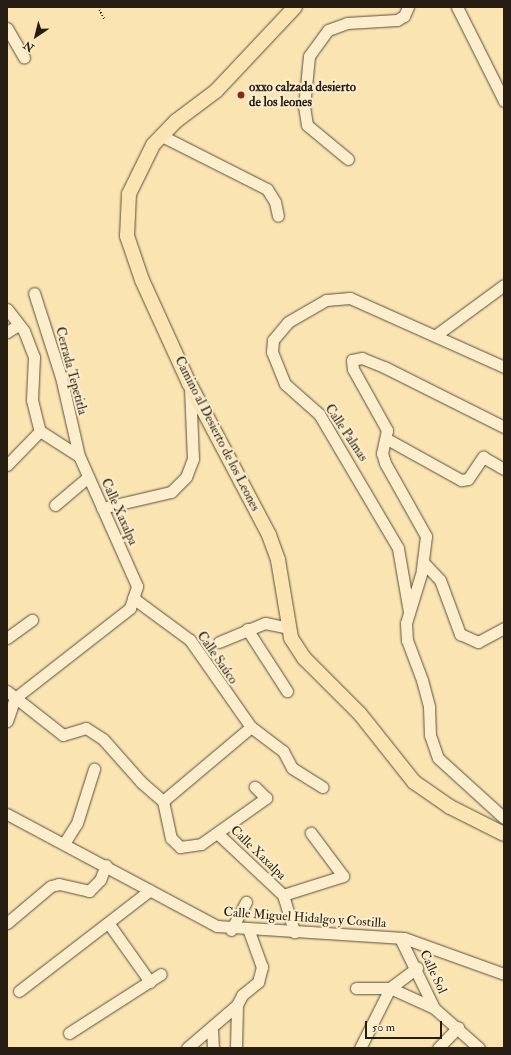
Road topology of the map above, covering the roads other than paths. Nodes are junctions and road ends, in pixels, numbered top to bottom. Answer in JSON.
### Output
{"nodes":[{"id":1,"x":295,"y":7,"type":"edge"},
{"id":2,"x":408,"y":7,"type":"edge"},
{"id":3,"x":457,"y":7,"type":"edge"},
{"id":4,"x":7,"y":28,"type":"edge"},
{"id":5,"x":24,"y":58,"type":"dead end"},
{"id":6,"x":504,"y":101,"type":"edge"},
{"id":7,"x":160,"y":135,"type":"junction"},
{"id":8,"x":348,"y":159,"type":"dead end"},
{"id":9,"x":278,"y":216,"type":"dead end"},
{"id":10,"x":503,"y":288,"type":"edge"},
{"id":11,"x":34,"y":293,"type":"dead end"},
{"id":12,"x":7,"y":308,"type":"edge"},
{"id":13,"x":18,"y":325,"type":"junction"},
{"id":14,"x":7,"y":332,"type":"edge"},
{"id":15,"x":436,"y":335,"type":"junction"},
{"id":16,"x":504,"y":367,"type":"edge"},
{"id":17,"x":189,"y":383,"type":"junction"},
{"id":18,"x":504,"y":427,"type":"edge"},
{"id":19,"x":40,"y":431,"type":"junction"},
{"id":20,"x":387,"y":439,"type":"junction"},
{"id":21,"x":79,"y":456,"type":"junction"},
{"id":22,"x":7,"y":465,"type":"edge"},
{"id":23,"x":504,"y":469,"type":"edge"},
{"id":24,"x":88,"y":477,"type":"junction"},
{"id":25,"x":55,"y":505,"type":"dead end"},
{"id":26,"x":102,"y":508,"type":"junction"},
{"id":27,"x":424,"y":563,"type":"junction"},
{"id":28,"x":134,"y":598,"type":"junction"},
{"id":29,"x":409,"y":614,"type":"junction"},
{"id":30,"x":32,"y":620,"type":"dead end"},
{"id":31,"x":288,"y":628,"type":"junction"},
{"id":32,"x":504,"y":628,"type":"edge"},
{"id":33,"x":246,"y":629,"type":"junction"},
{"id":34,"x":7,"y":638,"type":"edge"},
{"id":35,"x":219,"y":642,"type":"dead end"},
{"id":36,"x":287,"y":691,"type":"dead end"},
{"id":37,"x":9,"y":693,"type":"edge"},
{"id":38,"x":7,"y":721,"type":"edge"},
{"id":39,"x":251,"y":727,"type":"junction"},
{"id":40,"x":94,"y":769,"type":"dead end"},
{"id":41,"x":255,"y":787,"type":"dead end"},
{"id":42,"x":322,"y":787,"type":"dead end"},
{"id":43,"x":163,"y":801,"type":"junction"},
{"id":44,"x":7,"y":814,"type":"edge"},
{"id":45,"x":504,"y":818,"type":"edge"},
{"id":46,"x":20,"y":820,"type":"junction"},
{"id":47,"x":7,"y":821,"type":"edge"},
{"id":48,"x":218,"y":833,"type":"junction"},
{"id":49,"x":311,"y":833,"type":"dead end"},
{"id":50,"x":504,"y":834,"type":"edge"},
{"id":51,"x":65,"y":842,"type":"junction"},
{"id":52,"x":106,"y":865,"type":"junction"},
{"id":53,"x":150,"y":890,"type":"junction"},
{"id":54,"x":283,"y":896,"type":"junction"},
{"id":55,"x":246,"y":902,"type":"dead end"},
{"id":56,"x":7,"y":923,"type":"edge"},
{"id":57,"x":109,"y":924,"type":"junction"},
{"id":58,"x":231,"y":930,"type":"junction"},
{"id":59,"x":249,"y":931,"type":"junction"},
{"id":60,"x":294,"y":932,"type":"junction"},
{"id":61,"x":400,"y":938,"type":"junction"},
{"id":62,"x":417,"y":968,"type":"junction"},
{"id":63,"x":161,"y":974,"type":"dead end"},
{"id":64,"x":504,"y":974,"type":"edge"},
{"id":65,"x":150,"y":982,"type":"junction"},
{"id":66,"x":356,"y":988,"type":"dead end"},
{"id":67,"x":390,"y":988,"type":"junction"},
{"id":68,"x":19,"y":992,"type":"dead end"},
{"id":69,"x":237,"y":1005,"type":"junction"},
{"id":70,"x":434,"y":1008,"type":"junction"},
{"id":71,"x":458,"y":1027,"type":"junction"},
{"id":72,"x":212,"y":1029,"type":"junction"},
{"id":73,"x":69,"y":1033,"type":"dead end"},
{"id":74,"x":187,"y":1048,"type":"edge"},
{"id":75,"x":213,"y":1048,"type":"edge"},
{"id":76,"x":236,"y":1048,"type":"edge"},
{"id":77,"x":360,"y":1048,"type":"edge"},
{"id":78,"x":438,"y":1048,"type":"edge"},
{"id":79,"x":479,"y":1048,"type":"edge"}],
"edges":[{"from":1,"to":7,"type":"main road","name":"Camino al Desierto de los Leones"},
{"from":2,"to":8,"type":"street"},
{"from":3,"to":6,"type":"street"},
{"from":4,"to":5,"type":"street"},
{"from":7,"to":9,"type":"street"},
{"from":7,"to":17,"type":"main road","name":"Camino al Desierto de los Leones"},
{"from":10,"to":15,"type":"street"},
{"from":11,"to":21,"type":"street","name":"Cerrada Tepetitla"},
{"from":12,"to":13,"type":"street"},
{"from":13,"to":14,"type":"street"},
{"from":13,"to":19,"type":"street"},
{"from":15,"to":16,"type":"street","name":"Calle Palmas"},
{"from":15,"to":29,"type":"street","name":"Calle Palmas"},
{"from":17,"to":26,"type":"street"},
{"from":17,"to":31,"type":"main road","name":"Camino al Desierto de los Leones"},
{"from":18,"to":20,"type":"street","name":"Calle Palmas"},
{"from":19,"to":21,"type":"street"},
{"from":19,"to":22,"type":"street"},
{"from":20,"to":23,"type":"street"},
{"from":20,"to":27,"type":"street","name":"Calle Palmas"},
{"from":21,"to":24,"type":"street","name":"Calle Xaxalpa"},
{"from":24,"to":25,"type":"street"},
{"from":24,"to":26,"type":"street","name":"Calle Xaxalpa"},
{"from":26,"to":28,"type":"street","name":"Calle Xaxalpa"},
{"from":27,"to":29,"type":"street","name":"Calle Palmas"},
{"from":27,"to":32,"type":"street"},
{"from":28,"to":37,"type":"street"},
{"from":28,"to":39,"type":"street","name":"Calle Saúco"},
{"from":29,"to":45,"type":"street","name":"Calle Palmas"},
{"from":30,"to":34,"type":"street"},
{"from":31,"to":33,"type":"street"},
{"from":31,"to":50,"type":"main road","name":"Camino al Desierto de los Leones"},
{"from":33,"to":35,"type":"street"},
{"from":33,"to":36,"type":"street"},
{"from":37,"to":38,"type":"street"},
{"from":37,"to":43,"type":"street"},
{"from":39,"to":42,"type":"street","name":"Calle Saúco"},
{"from":39,"to":43,"type":"street"},
{"from":40,"to":51,"type":"street"},
{"from":41,"to":48,"type":"street"},
{"from":43,"to":48,"type":"street","name":"Calle Xaxalpa"},
{"from":44,"to":46,"type":"street","name":"Calle Miguel Hidalgo y Costilla"},
{"from":46,"to":47,"type":"street"},
{"from":46,"to":51,"type":"street","name":"Calle Miguel Hidalgo y Costilla"},
{"from":48,"to":54,"type":"street","name":"Calle Xaxalpa"},
{"from":49,"to":54,"type":"street"},
{"from":51,"to":52,"type":"street","name":"Calle Miguel Hidalgo y Costilla"},
{"from":52,"to":53,"type":"street","name":"Calle Miguel Hidalgo y Costilla"},
{"from":52,"to":56,"type":"street"},
{"from":53,"to":57,"type":"street"},
{"from":53,"to":58,"type":"street","name":"Calle Miguel Hidalgo y Costilla"},
{"from":54,"to":60,"type":"street","name":"Calle Xaxalpa"},
{"from":55,"to":58,"type":"street"},
{"from":57,"to":65,"type":"street"},
{"from":57,"to":68,"type":"street"},
{"from":58,"to":59,"type":"street","name":"Calle Miguel Hidalgo y Costilla"},
{"from":59,"to":60,"type":"street","name":"Calle Miguel Hidalgo y Costilla"},
{"from":59,"to":69,"type":"street"},
{"from":60,"to":61,"type":"street","name":"Calle Miguel Hidalgo y Costilla"},
{"from":61,"to":62,"type":"street","name":"Calle Sol"},
{"from":61,"to":64,"type":"street","name":"Calle Miguel Hidalgo y Costilla"},
{"from":62,"to":67,"type":"street"},
{"from":62,"to":70,"type":"street","name":"Calle Sol"},
{"from":63,"to":65,"type":"street"},
{"from":65,"to":73,"type":"street"},
{"from":66,"to":67,"type":"street"},
{"from":67,"to":70,"type":"street"},
{"from":67,"to":77,"type":"street"},
{"from":69,"to":72,"type":"street"},
{"from":69,"to":76,"type":"street"},
{"from":70,"to":71,"type":"street","name":"Calle Sol"},
{"from":71,"to":78,"type":"street"},
{"from":71,"to":79,"type":"street","name":"Calle Sol"},
{"from":72,"to":74,"type":"street"},
{"from":72,"to":75,"type":"street"}]}
